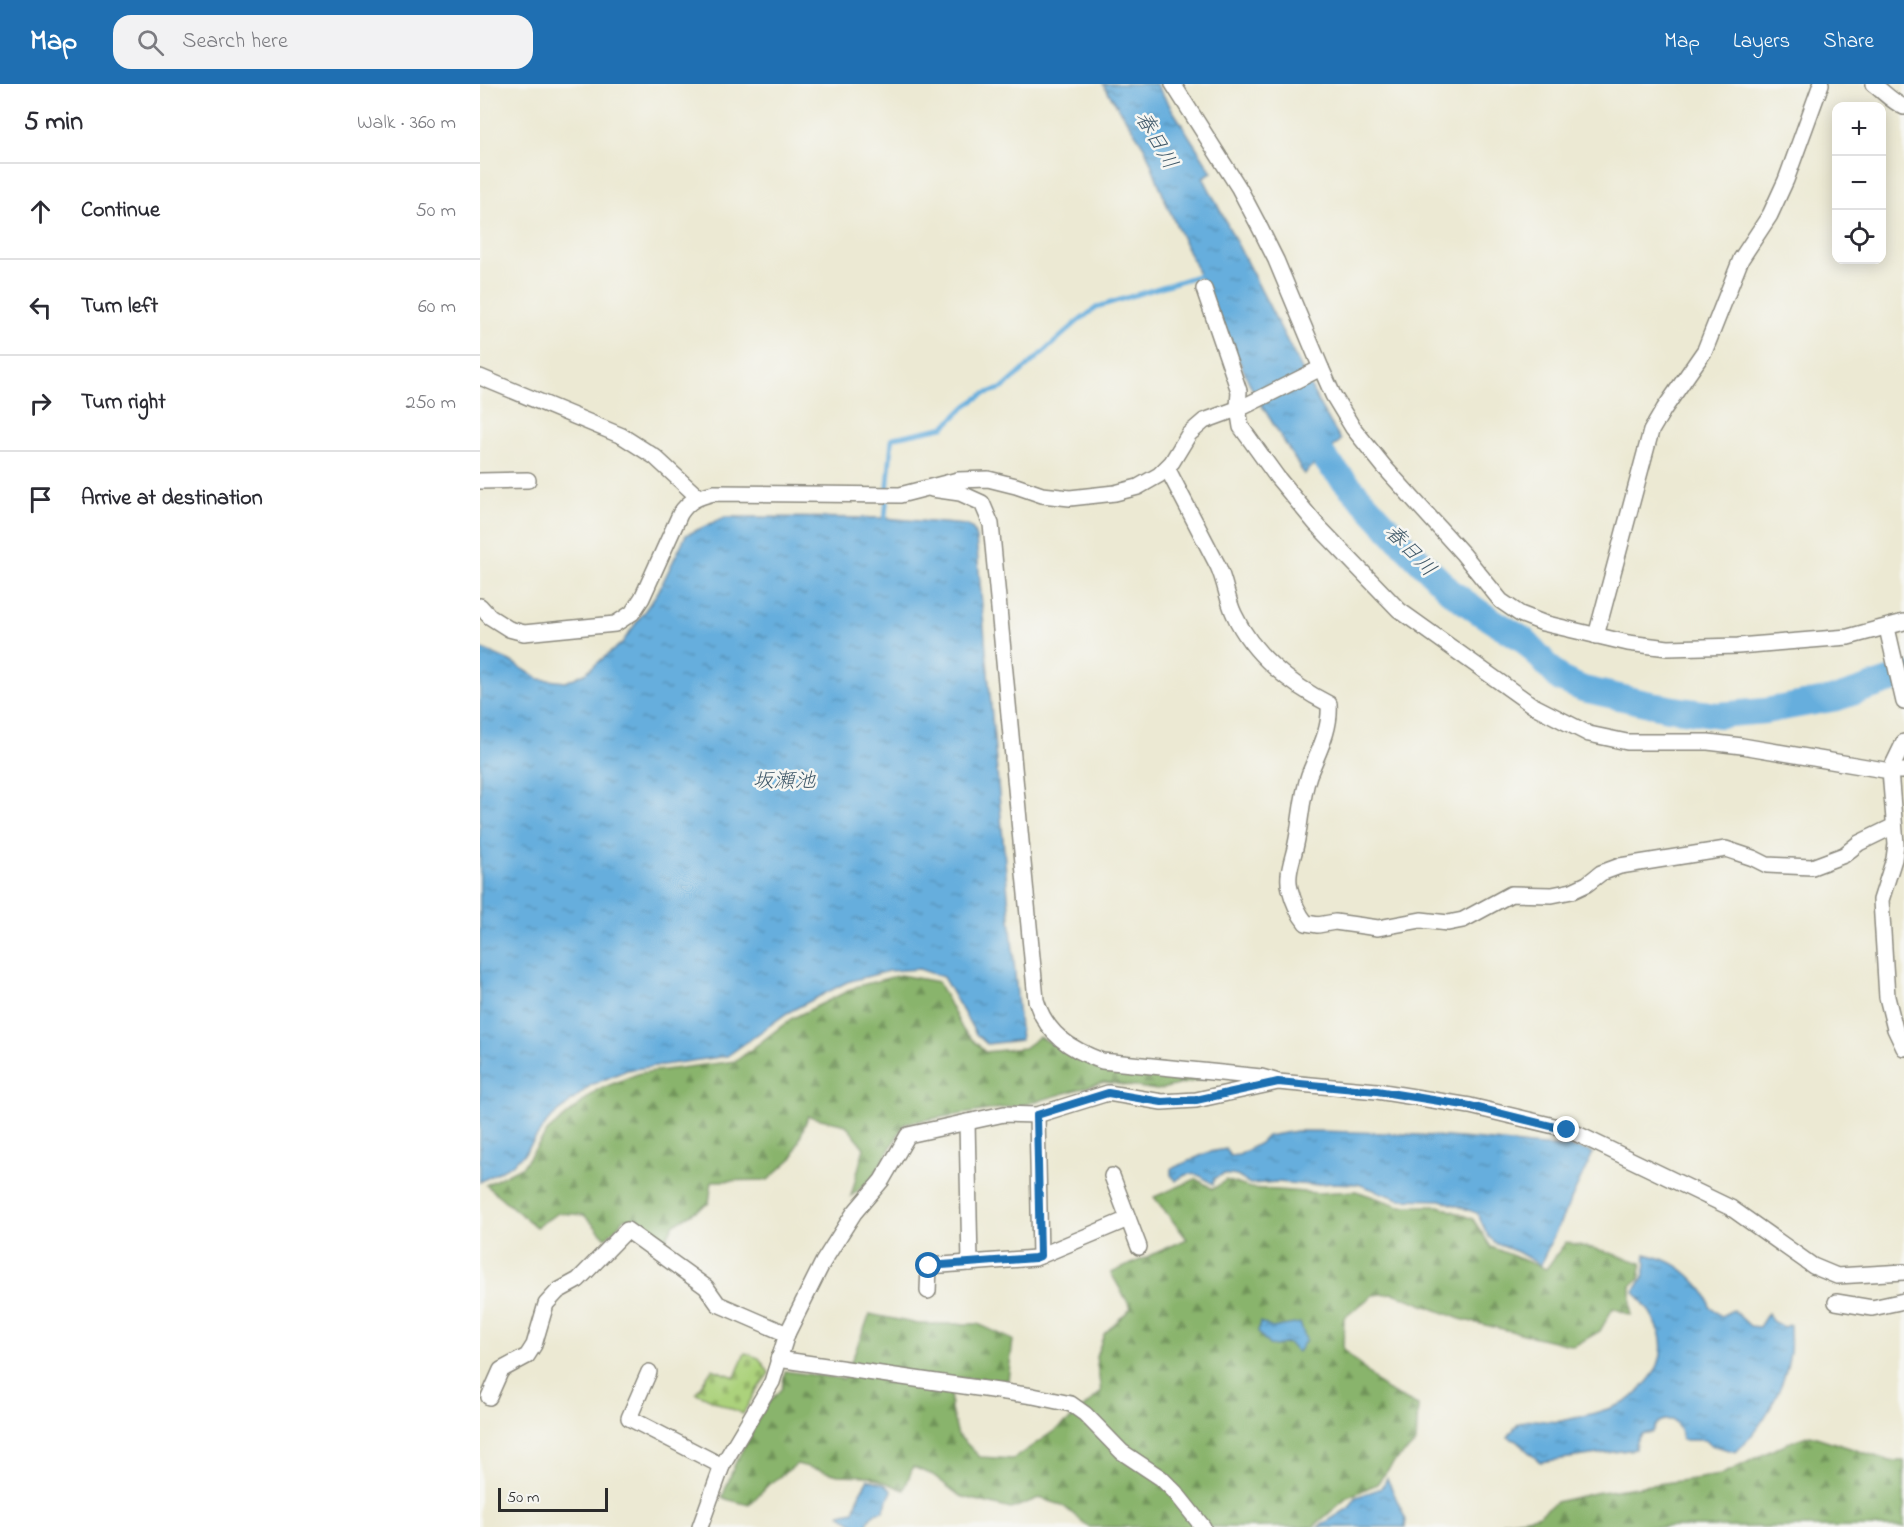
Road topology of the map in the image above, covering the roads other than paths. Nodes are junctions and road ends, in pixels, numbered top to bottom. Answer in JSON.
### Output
{"nodes":[{"id":1,"x":1173,"y":84,"type":"edge"},
{"id":2,"x":1821,"y":84,"type":"edge"},
{"id":3,"x":1873,"y":84,"type":"edge"},
{"id":4,"x":1904,"y":107,"type":"edge"},
{"id":5,"x":1204,"y":289,"type":"dead end"},
{"id":6,"x":1318,"y":369,"type":"junction"},
{"id":7,"x":480,"y":377,"type":"edge"},
{"id":8,"x":1241,"y":407,"type":"junction"},
{"id":9,"x":1167,"y":468,"type":"junction"},
{"id":10,"x":528,"y":480,"type":"dead end"},
{"id":11,"x":480,"y":481,"type":"edge"},
{"id":12,"x":927,"y":488,"type":"junction"},
{"id":13,"x":698,"y":497,"type":"junction"},
{"id":14,"x":480,"y":606,"type":"edge"},
{"id":15,"x":1904,"y":622,"type":"edge"},
{"id":16,"x":1887,"y":628,"type":"junction"},
{"id":17,"x":1596,"y":636,"type":"junction"},
{"id":18,"x":1904,"y":702,"type":"edge"},
{"id":19,"x":1904,"y":742,"type":"edge"},
{"id":20,"x":1897,"y":771,"type":"edge"},
{"id":21,"x":1894,"y":826,"type":"junction"},
{"id":22,"x":1904,"y":1048,"type":"edge"},
{"id":23,"x":1278,"y":1082,"type":"junction"},
{"id":24,"x":1037,"y":1115,"type":"junction"},
{"id":25,"x":967,"y":1122,"type":"junction"},
{"id":26,"x":1112,"y":1176,"type":"dead end"},
{"id":27,"x":1128,"y":1220,"type":"junction"},
{"id":28,"x":1139,"y":1247,"type":"dead end"},
{"id":29,"x":1040,"y":1256,"type":"junction"},
{"id":30,"x":970,"y":1263,"type":"junction"},
{"id":31,"x":1904,"y":1272,"type":"edge"},
{"id":32,"x":928,"y":1291,"type":"dead end"},
{"id":33,"x":1904,"y":1301,"type":"edge"},
{"id":34,"x":1836,"y":1302,"type":"dead end"},
{"id":35,"x":787,"y":1334,"type":"junction"},
{"id":36,"x":778,"y":1359,"type":"junction"},
{"id":37,"x":649,"y":1372,"type":"dead end"},
{"id":38,"x":489,"y":1397,"type":"dead end"},
{"id":39,"x":722,"y":1466,"type":"junction"},
{"id":40,"x":700,"y":1527,"type":"edge"},
{"id":41,"x":1203,"y":1527,"type":"edge"}],
"edges":[{"from":1,"to":6,"type":"street"},
{"from":2,"to":17,"type":"street"},
{"from":3,"to":4,"type":"street"},
{"from":5,"to":8,"type":"street"},
{"from":6,"to":8,"type":"street"},
{"from":6,"to":17,"type":"street"},
{"from":7,"to":13,"type":"street"},
{"from":8,"to":9,"type":"street"},
{"from":8,"to":20,"type":"street"},
{"from":9,"to":12,"type":"street"},
{"from":9,"to":21,"type":"street"},
{"from":10,"to":11,"type":"street"},
{"from":12,"to":13,"type":"street"},
{"from":12,"to":23,"type":"street"},
{"from":13,"to":14,"type":"street"},
{"from":15,"to":16,"type":"street"},
{"from":16,"to":17,"type":"street"},
{"from":16,"to":18,"type":"street"},
{"from":19,"to":20,"type":"street"},
{"from":20,"to":21,"type":"street"},
{"from":21,"to":22,"type":"street"},
{"from":23,"to":24,"type":"street"},
{"from":23,"to":31,"type":"street"},
{"from":24,"to":25,"type":"street"},
{"from":24,"to":29,"type":"street"},
{"from":25,"to":30,"type":"street"},
{"from":25,"to":35,"type":"street"},
{"from":26,"to":27,"type":"street"},
{"from":27,"to":28,"type":"street"},
{"from":27,"to":29,"type":"street"},
{"from":29,"to":30,"type":"street"},
{"from":30,"to":32,"type":"street"},
{"from":33,"to":34,"type":"street"},
{"from":35,"to":36,"type":"street"},
{"from":35,"to":38,"type":"street"},
{"from":36,"to":39,"type":"street"},
{"from":36,"to":41,"type":"street"},
{"from":37,"to":39,"type":"street"},
{"from":39,"to":40,"type":"street"}]}
